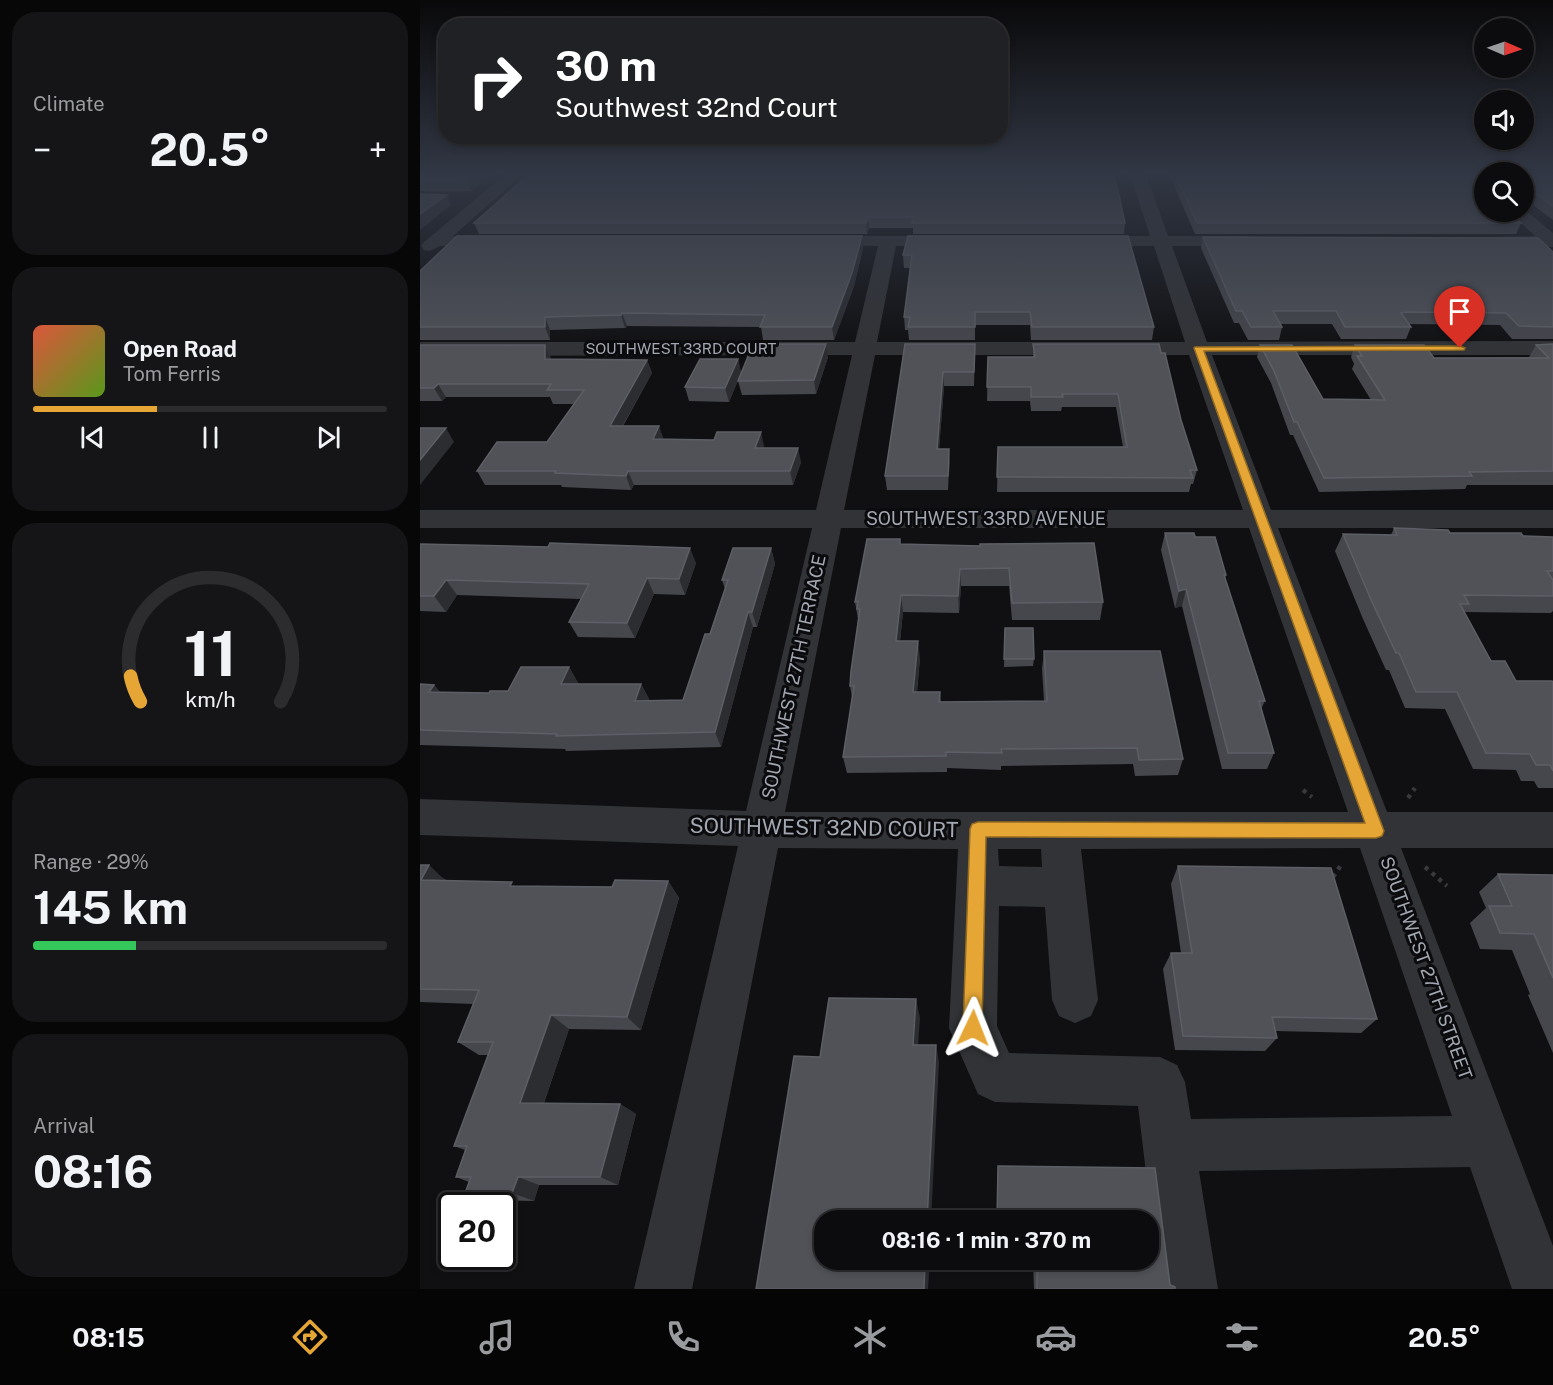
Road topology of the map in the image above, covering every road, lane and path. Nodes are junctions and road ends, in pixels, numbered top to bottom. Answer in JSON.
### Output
{"nodes":[{"id":1,"x":445,"y":234,"type":"edge"},
{"id":2,"x":1159,"y":234,"type":"edge"},
{"id":3,"x":437,"y":241,"type":"junction"},
{"id":4,"x":518,"y":241,"type":"edge"},
{"id":5,"x":805,"y":241,"type":"edge"},
{"id":6,"x":888,"y":241,"type":"junction"},
{"id":7,"x":970,"y":241,"type":"edge"},
{"id":8,"x":1064,"y":241,"type":"edge"},
{"id":9,"x":1161,"y":241,"type":"junction"},
{"id":10,"x":1268,"y":241,"type":"edge"},
{"id":11,"x":1480,"y":241,"type":"edge"},
{"id":12,"x":1552,"y":242,"type":"edge"},
{"id":13,"x":420,"y":255,"type":"edge"},
{"id":14,"x":1198,"y":348,"type":"junction"},
{"id":15,"x":1553,"y":348,"type":"edge"},
{"id":16,"x":420,"y":349,"type":"edge"},
{"id":17,"x":866,"y":349,"type":"junction"},
{"id":18,"x":420,"y":519,"type":"edge"},
{"id":19,"x":828,"y":519,"type":"junction"},
{"id":20,"x":1261,"y":519,"type":"junction"},
{"id":21,"x":1553,"y":519,"type":"edge"},
{"id":22,"x":420,"y":817,"type":"edge"},
{"id":23,"x":761,"y":829,"type":"junction"},
{"id":24,"x":978,"y":829,"type":"junction"},
{"id":25,"x":1059,"y":829,"type":"junction"},
{"id":26,"x":1553,"y":830,"type":"edge"},
{"id":27,"x":1376,"y":831,"type":"junction"},
{"id":28,"x":1345,"y":859,"type":"dead end"},
{"id":29,"x":1420,"y":863,"type":"dead end"},
{"id":30,"x":1333,"y":877,"type":"edge"},
{"id":31,"x":978,"y":885,"type":"junction"},
{"id":32,"x":1448,"y":886,"type":"dead end"},
{"id":33,"x":1065,"y":888,"type":"junction"},
{"id":34,"x":1075,"y":1000,"type":"dead end"},
{"id":35,"x":1488,"y":1141,"type":"junction"},
{"id":36,"x":1169,"y":1145,"type":"junction"},
{"id":37,"x":663,"y":1289,"type":"edge"},
{"id":38,"x":1189,"y":1289,"type":"edge"},
{"id":39,"x":1541,"y":1289,"type":"edge"}],
"edges":[{"from":1,"to":3,"type":"street"},
{"from":2,"to":9,"type":"street","name":"SOUTHWEST 27TH STREET"},
{"from":3,"to":4,"type":"street"},
{"from":3,"to":13,"type":"street"},
{"from":5,"to":6,"type":"street"},
{"from":6,"to":7,"type":"street"},
{"from":6,"to":17,"type":"street","name":"SOUTHWEST 27TH TERRACE"},
{"from":8,"to":9,"type":"street"},
{"from":9,"to":10,"type":"street"},
{"from":9,"to":14,"type":"street","name":"SOUTHWEST 27TH STREET"},
{"from":11,"to":12,"type":"street"},
{"from":14,"to":15,"type":"street","name":"SOUTHWEST 33RD COURT"},
{"from":14,"to":17,"type":"street","name":"SOUTHWEST 33RD COURT"},
{"from":14,"to":20,"type":"street","name":"SOUTHWEST 27TH STREET"},
{"from":16,"to":17,"type":"street","name":"SOUTHWEST 33RD COURT"},
{"from":17,"to":19,"type":"street","name":"SOUTHWEST 27TH TERRACE"},
{"from":18,"to":19,"type":"street","name":"SOUTHWEST 33RD AVENUE"},
{"from":19,"to":20,"type":"street","name":"SOUTHWEST 33RD AVENUE"},
{"from":19,"to":23,"type":"street","name":"SOUTHWEST 27TH TERRACE"},
{"from":20,"to":21,"type":"street","name":"SOUTHWEST 33RD AVENUE"},
{"from":20,"to":27,"type":"street","name":"SOUTHWEST 27TH STREET"},
{"from":22,"to":23,"type":"street","name":"SOUTHWEST 32ND COURT"},
{"from":23,"to":24,"type":"street","name":"SOUTHWEST 32ND COURT"},
{"from":23,"to":37,"type":"street","name":"SOUTHWEST 27TH TERRACE"},
{"from":24,"to":25,"type":"street","name":"SOUTHWEST 32ND COURT"},
{"from":24,"to":31,"type":"street"},
{"from":25,"to":27,"type":"street","name":"SOUTHWEST 32ND COURT"},
{"from":25,"to":33,"type":"street"},
{"from":26,"to":27,"type":"street","name":"SOUTHWEST 32ND COURT"},
{"from":27,"to":35,"type":"street","name":"SOUTHWEST 27TH STREET"},
{"from":28,"to":30,"type":"path"},
{"from":29,"to":32,"type":"path"},
{"from":31,"to":33,"type":"street"},
{"from":31,"to":36,"type":"street"},
{"from":33,"to":34,"type":"street"},
{"from":35,"to":36,"type":"street"},
{"from":35,"to":39,"type":"street","name":"SOUTHWEST 27TH STREET"},
{"from":36,"to":38,"type":"street"}]}
